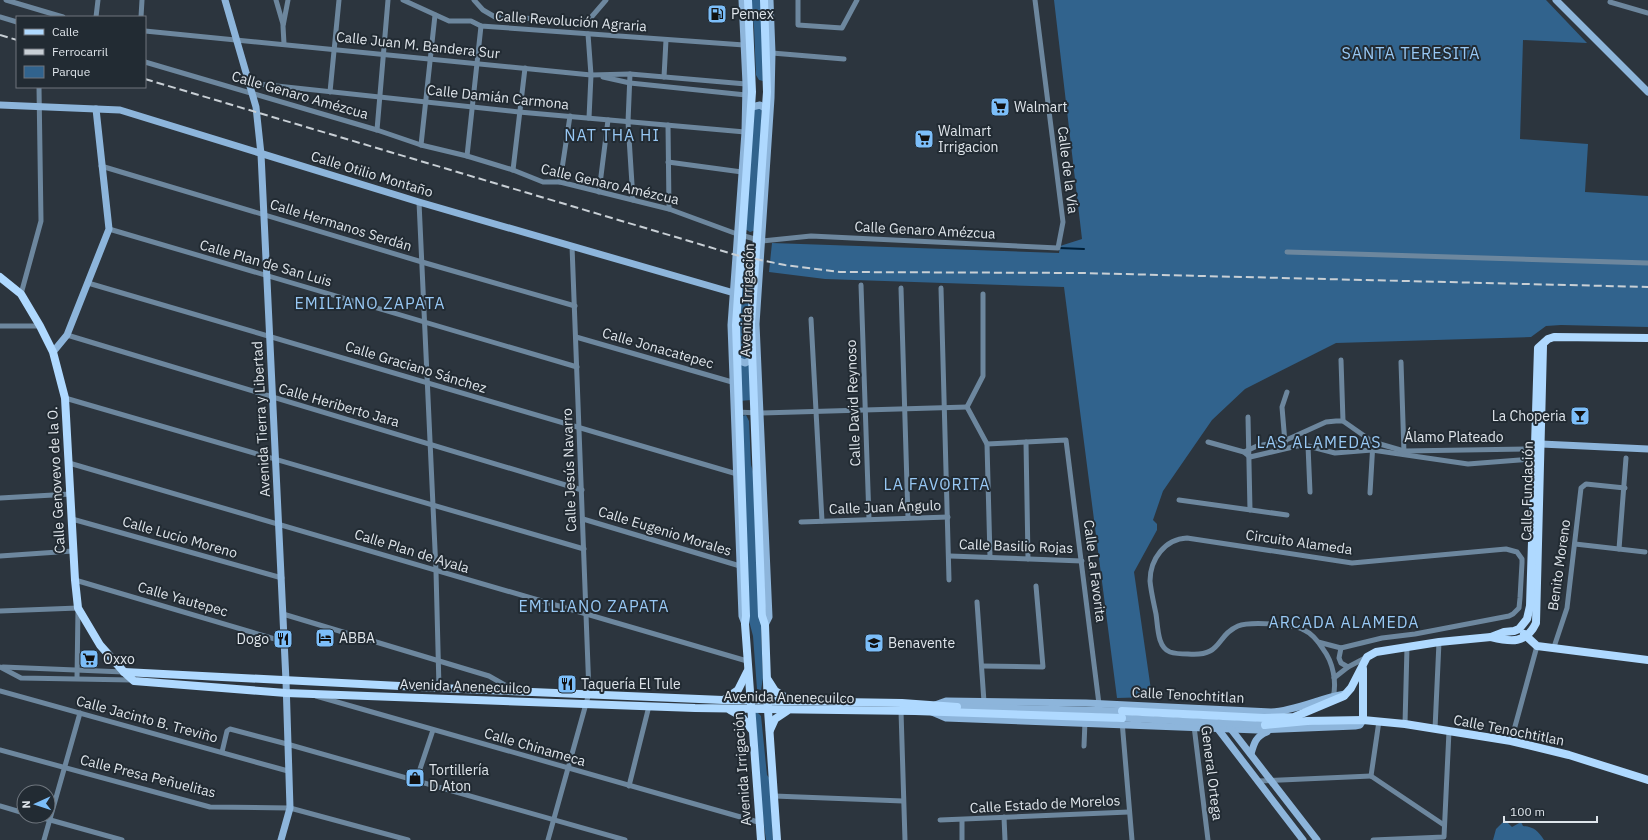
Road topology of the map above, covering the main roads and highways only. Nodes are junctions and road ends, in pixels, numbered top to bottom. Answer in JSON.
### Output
{"nodes":[{"id":1,"x":748,"y":0,"type":"edge"},
{"id":2,"x":764,"y":0,"type":"edge"},
{"id":3,"x":0,"y":277,"type":"edge"},
{"id":4,"x":1648,"y":338,"type":"edge"},
{"id":5,"x":1544,"y":341,"type":"junction"},
{"id":6,"x":1536,"y":452,"type":"junction"},
{"id":7,"x":1519,"y":629,"type":"junction"},
{"id":8,"x":1491,"y":637,"type":"junction"},
{"id":9,"x":1527,"y":637,"type":"junction"},
{"id":10,"x":1648,"y":660,"type":"edge"},
{"id":11,"x":748,"y":665,"type":"junction"},
{"id":12,"x":1363,"y":666,"type":"junction"},
{"id":13,"x":124,"y":672,"type":"junction"},
{"id":14,"x":767,"y":677,"type":"junction"},
{"id":15,"x":134,"y":680,"type":"joint"},
{"id":16,"x":723,"y":700,"type":"junction"},
{"id":17,"x":790,"y":700,"type":"junction"},
{"id":18,"x":750,"y":701,"type":"junction"},
{"id":19,"x":768,"y":705,"type":"junction"},
{"id":20,"x":727,"y":708,"type":"junction"},
{"id":21,"x":751,"y":709,"type":"junction"},
{"id":22,"x":932,"y":709,"type":"junction"},
{"id":23,"x":787,"y":710,"type":"junction"},
{"id":24,"x":1122,"y":714,"type":"joint"},
{"id":25,"x":1363,"y":720,"type":"junction"},
{"id":26,"x":1266,"y":725,"type":"junction"},
{"id":27,"x":752,"y":730,"type":"junction"},
{"id":28,"x":770,"y":730,"type":"junction"},
{"id":29,"x":1648,"y":780,"type":"edge"},
{"id":30,"x":761,"y":840,"type":"edge"},
{"id":31,"x":777,"y":840,"type":"edge"}],
"edges":[{"from":1,"to":11,"type":"main road","name":"Avenida Irrigación"},
{"from":2,"to":14,"type":"main road","name":"Avenida Irrigación"},
{"from":3,"to":13,"type":"main road","name":"Calle Genovevo de la O."},
{"from":4,"to":5,"type":"main road"},
{"from":5,"to":6,"type":"main road","name":"Calle Fundación"},
{"from":5,"to":6,"type":"main road","name":"Calle Fundación"},
{"from":6,"to":7,"type":"main road","name":"Calle Fundación"},
{"from":6,"to":9,"type":"main road","name":"Calle Fundación"},
{"from":7,"to":8,"type":"main road"},
{"from":7,"to":9,"type":"main road"},
{"from":8,"to":9,"type":"main road"},
{"from":8,"to":12,"type":"main road"},
{"from":9,"to":10,"type":"main road"},
{"from":11,"to":16,"type":"main road"},
{"from":11,"to":18,"type":"main road","name":"Avenida Irrigación"},
{"from":12,"to":25,"type":"main road"},
{"from":12,"to":26,"type":"main road"},
{"from":13,"to":15,"type":"main road","name":"Calle Genovevo de la O."},
{"from":13,"to":16,"type":"main road","name":"Avenida Anenecuilco"},
{"from":14,"to":17,"type":"main road"},
{"from":14,"to":19,"type":"main road","name":"Avenida Irrigación"},
{"from":15,"to":20,"type":"main road","name":"Avenida Anenecuilco"},
{"from":16,"to":18,"type":"main road","name":"Avenida Anenecuilco"},
{"from":17,"to":19,"type":"main road","name":"Avenida Anenecuilco"},
{"from":17,"to":22,"type":"main road","name":"Avenida Anenecuilco"},
{"from":18,"to":19,"type":"main road","name":"Avenida Anenecuilco"},
{"from":18,"to":21,"type":"main road","name":"Avenida Irrigación"},
{"from":19,"to":21,"type":"main road","name":"Avenida Anenecuilco"},
{"from":19,"to":23,"type":"main road","name":"Avenida Anenecuilco"},
{"from":19,"to":28,"type":"main road","name":"Avenida Irrigación"},
{"from":20,"to":21,"type":"main road","name":"Avenida Anenecuilco"},
{"from":20,"to":27,"type":"main road"},
{"from":21,"to":27,"type":"main road","name":"Avenida Irrigación"},
{"from":22,"to":23,"type":"main road","name":"Avenida Anenecuilco"},
{"from":22,"to":24,"type":"main road","name":"Avenida Anenecuilco"},
{"from":23,"to":28,"type":"main road"},
{"from":24,"to":26,"type":"main road","name":"Calle Tenochtitlan"},
{"from":25,"to":26,"type":"main road","name":"Calle Tenochtitlan"},
{"from":25,"to":29,"type":"main road","name":"Calle Tenochtitlan"},
{"from":27,"to":30,"type":"main road","name":"Avenida Irrigación"},
{"from":28,"to":31,"type":"main road","name":"Avenida Irrigación"}]}
